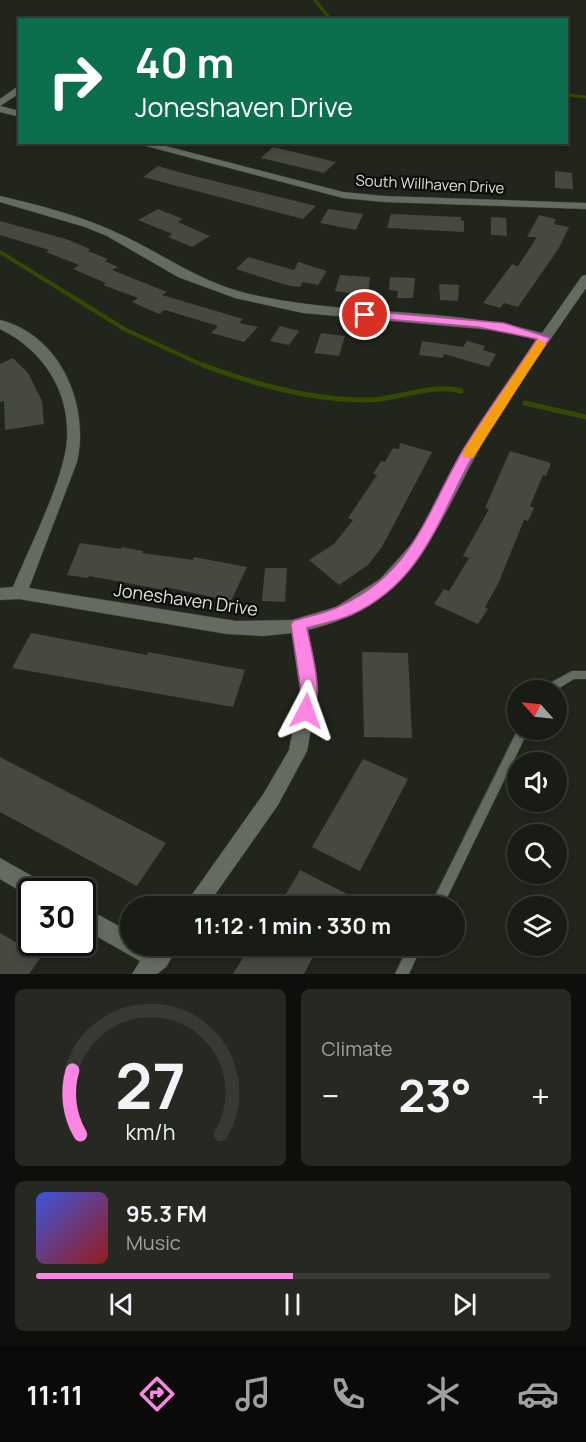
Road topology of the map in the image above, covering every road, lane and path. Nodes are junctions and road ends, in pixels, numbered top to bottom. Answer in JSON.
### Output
{"nodes":[{"id":1,"x":18,"y":90,"type":"edge"},
{"id":2,"x":0,"y":103,"type":"edge"},
{"id":3,"x":0,"y":109,"type":"edge"},
{"id":4,"x":18,"y":114,"type":"edge"},
{"id":5,"x":144,"y":144,"type":"edge"},
{"id":6,"x":0,"y":199,"type":"edge"},
{"id":7,"x":586,"y":206,"type":"edge"},
{"id":8,"x":586,"y":279,"type":"edge"},
{"id":9,"x":0,"y":324,"type":"edge"},
{"id":10,"x":544,"y":338,"type":"junction"},
{"id":11,"x":0,"y":594,"type":"edge"},
{"id":12,"x":19,"y":594,"type":"junction"},
{"id":13,"x":299,"y":625,"type":"junction"},
{"id":14,"x":586,"y":675,"type":"edge"},
{"id":15,"x":564,"y":680,"type":"edge"},
{"id":16,"x":518,"y":740,"type":"edge"},
{"id":17,"x":0,"y":868,"type":"edge"},
{"id":18,"x":18,"y":879,"type":"edge"},
{"id":19,"x":202,"y":896,"type":"edge"},
{"id":20,"x":441,"y":896,"type":"edge"},
{"id":21,"x":96,"y":924,"type":"edge"},
{"id":22,"x":120,"y":937,"type":"edge"},
{"id":23,"x":411,"y":956,"type":"edge"},
{"id":24,"x":402,"y":974,"type":"edge"}],
"edges":[{"from":1,"to":2,"type":"street"},
{"from":3,"to":4,"type":"street"},
{"from":5,"to":7,"type":"street","name":"South Willhaven Drive"},
{"from":6,"to":10,"type":"street"},
{"from":8,"to":10,"type":"street","name":"Joneshaven Drive"},
{"from":9,"to":12,"type":"street"},
{"from":10,"to":13,"type":"street","name":"Joneshaven Drive"},
{"from":11,"to":12,"type":"street","name":"Joneshaven Drive"},
{"from":12,"to":13,"type":"street","name":"Joneshaven Drive"},
{"from":13,"to":19,"type":"street"},
{"from":14,"to":15,"type":"lane"},
{"from":16,"to":20,"type":"lane"},
{"from":17,"to":18,"type":"street"},
{"from":21,"to":22,"type":"street"},
{"from":23,"to":24,"type":"lane"}]}
